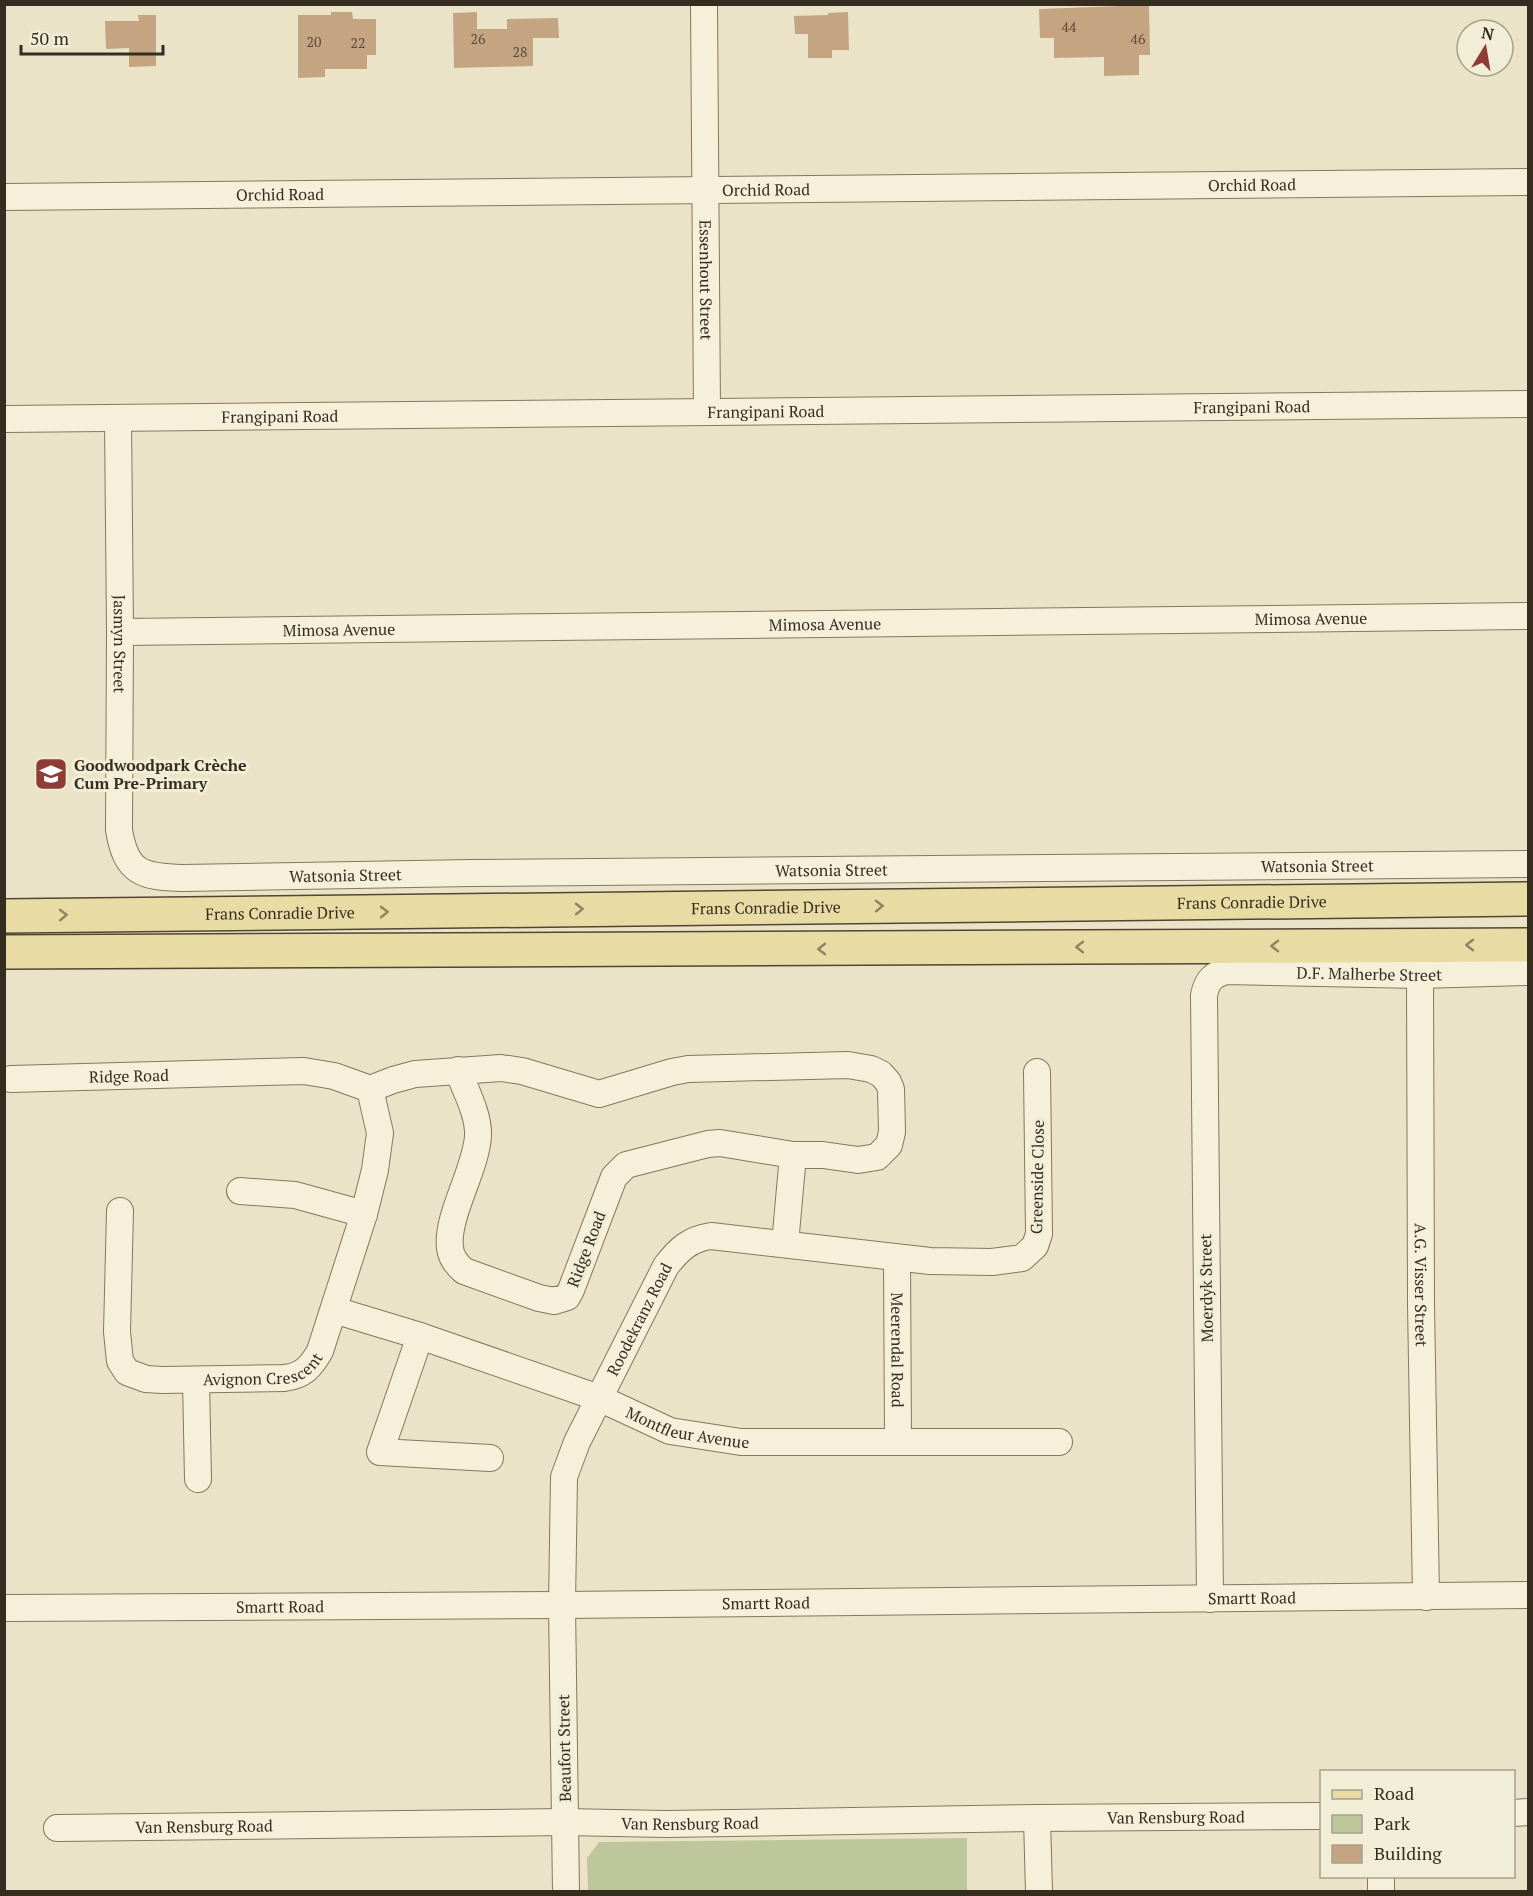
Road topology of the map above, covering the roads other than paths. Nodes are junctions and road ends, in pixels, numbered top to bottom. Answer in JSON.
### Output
{"nodes":[{"id":1,"x":704,"y":4,"type":"edge"},
{"id":2,"x":1528,"y":182,"type":"edge"},
{"id":3,"x":706,"y":190,"type":"junction"},
{"id":4,"x":4,"y":197,"type":"edge"},
{"id":5,"x":1528,"y":404,"type":"edge"},
{"id":6,"x":707,"y":412,"type":"junction"},
{"id":7,"x":118,"y":417,"type":"junction"},
{"id":8,"x":4,"y":418,"type":"edge"},
{"id":9,"x":1528,"y":616,"type":"edge"},
{"id":10,"x":120,"y":632,"type":"junction"},
{"id":11,"x":1528,"y":864,"type":"edge"},
{"id":12,"x":135,"y":868,"type":"joint"},
{"id":13,"x":1528,"y":899,"type":"edge"},
{"id":14,"x":4,"y":916,"type":"edge"},
{"id":15,"x":1528,"y":945,"type":"edge"},
{"id":16,"x":4,"y":952,"type":"edge"},
{"id":17,"x":1528,"y":972,"type":"edge"},
{"id":18,"x":1420,"y":975,"type":"junction"},
{"id":19,"x":1210,"y":979,"type":"joint"},
{"id":20,"x":458,"y":1070,"type":"junction"},
{"id":21,"x":1037,"y":1072,"type":"dead end"},
{"id":22,"x":10,"y":1079,"type":"dead end"},
{"id":23,"x":370,"y":1089,"type":"junction"},
{"id":24,"x":793,"y":1155,"type":"junction"},
{"id":25,"x":240,"y":1191,"type":"dead end"},
{"id":26,"x":120,"y":1211,"type":"dead end"},
{"id":27,"x":364,"y":1214,"type":"junction"},
{"id":28,"x":785,"y":1244,"type":"junction"},
{"id":29,"x":897,"y":1258,"type":"junction"},
{"id":30,"x":334,"y":1310,"type":"junction"},
{"id":31,"x":420,"y":1336,"type":"junction"},
{"id":32,"x":196,"y":1380,"type":"junction"},
{"id":33,"x":599,"y":1398,"type":"junction"},
{"id":34,"x":898,"y":1442,"type":"junction"},
{"id":35,"x":1059,"y":1442,"type":"dead end"},
{"id":36,"x":490,"y":1458,"type":"dead end"},
{"id":37,"x":198,"y":1479,"type":"dead end"},
{"id":38,"x":1528,"y":1595,"type":"edge"},
{"id":39,"x":1426,"y":1597,"type":"junction"},
{"id":40,"x":1210,"y":1599,"type":"junction"},
{"id":41,"x":562,"y":1605,"type":"junction"},
{"id":42,"x":4,"y":1608,"type":"edge"},
{"id":43,"x":1320,"y":1816,"type":"edge"},
{"id":44,"x":1037,"y":1818,"type":"junction"},
{"id":45,"x":565,"y":1822,"type":"junction"},
{"id":46,"x":57,"y":1828,"type":"dead end"},
{"id":47,"x":566,"y":1892,"type":"edge"},
{"id":48,"x":1039,"y":1892,"type":"edge"}],
"edges":[{"from":1,"to":3,"type":"street","name":"Essenhout Street"},
{"from":2,"to":3,"type":"street","name":"Orchid Road"},
{"from":3,"to":4,"type":"street","name":"Orchid Road"},
{"from":3,"to":6,"type":"street","name":"Essenhout Street"},
{"from":5,"to":6,"type":"street","name":"Frangipani Road"},
{"from":6,"to":7,"type":"street","name":"Frangipani Road"},
{"from":7,"to":8,"type":"street","name":"Frangipani Road"},
{"from":7,"to":10,"type":"street","name":"Jasmyn Street"},
{"from":9,"to":10,"type":"street","name":"Mimosa Avenue"},
{"from":10,"to":12,"type":"street","name":"Jasmyn Street"},
{"from":11,"to":12,"type":"street","name":"Watsonia Street"},
{"from":14,"to":13,"type":"main road","name":"Frans Conradie Drive","one_way":true},
{"from":15,"to":16,"type":"main road","one_way":true},
{"from":17,"to":18,"type":"street","name":"D.F. Malherbe Street"},
{"from":18,"to":19,"type":"street","name":"D.F. Malherbe Street"},
{"from":18,"to":39,"type":"street","name":"A.G. Visser Street"},
{"from":19,"to":40,"type":"street","name":"Moerdyk Street"},
{"from":20,"to":23,"type":"street","name":"Ridge Road"},
{"from":20,"to":24,"type":"street","name":"Ridge Road"},
{"from":20,"to":24,"type":"street","name":"Ridge Road"},
{"from":21,"to":29,"type":"street","name":"Greenside Close"},
{"from":22,"to":23,"type":"street","name":"Ridge Road"},
{"from":23,"to":27,"type":"street","name":"Avignon Crescent"},
{"from":24,"to":28,"type":"street"},
{"from":25,"to":27,"type":"street"},
{"from":26,"to":32,"type":"street","name":"Avignon Crescent"},
{"from":27,"to":30,"type":"street","name":"Avignon Crescent"},
{"from":28,"to":29,"type":"street","name":"Roodekranz Road"},
{"from":28,"to":33,"type":"street","name":"Roodekranz Road"},
{"from":29,"to":34,"type":"street","name":"Meerendal Road"},
{"from":30,"to":31,"type":"street","name":"Montfleur Avenue"},
{"from":30,"to":32,"type":"street","name":"Avignon Crescent"},
{"from":31,"to":33,"type":"street","name":"Montfleur Avenue"},
{"from":31,"to":36,"type":"street"},
{"from":32,"to":37,"type":"street"},
{"from":33,"to":34,"type":"street","name":"Montfleur Avenue"},
{"from":33,"to":41,"type":"street","name":"Roodekranz Road"},
{"from":34,"to":35,"type":"street","name":"Montfleur Avenue"},
{"from":38,"to":39,"type":"street","name":"Smartt Road"},
{"from":39,"to":40,"type":"street","name":"Smartt Road"},
{"from":40,"to":41,"type":"street","name":"Smartt Road"},
{"from":41,"to":42,"type":"street","name":"Smartt Road"},
{"from":41,"to":45,"type":"street","name":"Beaufort Street"},
{"from":43,"to":44,"type":"street","name":"Van Rensburg Road"},
{"from":44,"to":45,"type":"street","name":"Van Rensburg Road"},
{"from":44,"to":48,"type":"street"},
{"from":45,"to":46,"type":"street","name":"Van Rensburg Road"},
{"from":45,"to":47,"type":"street","name":"Beaufort Street"}]}
